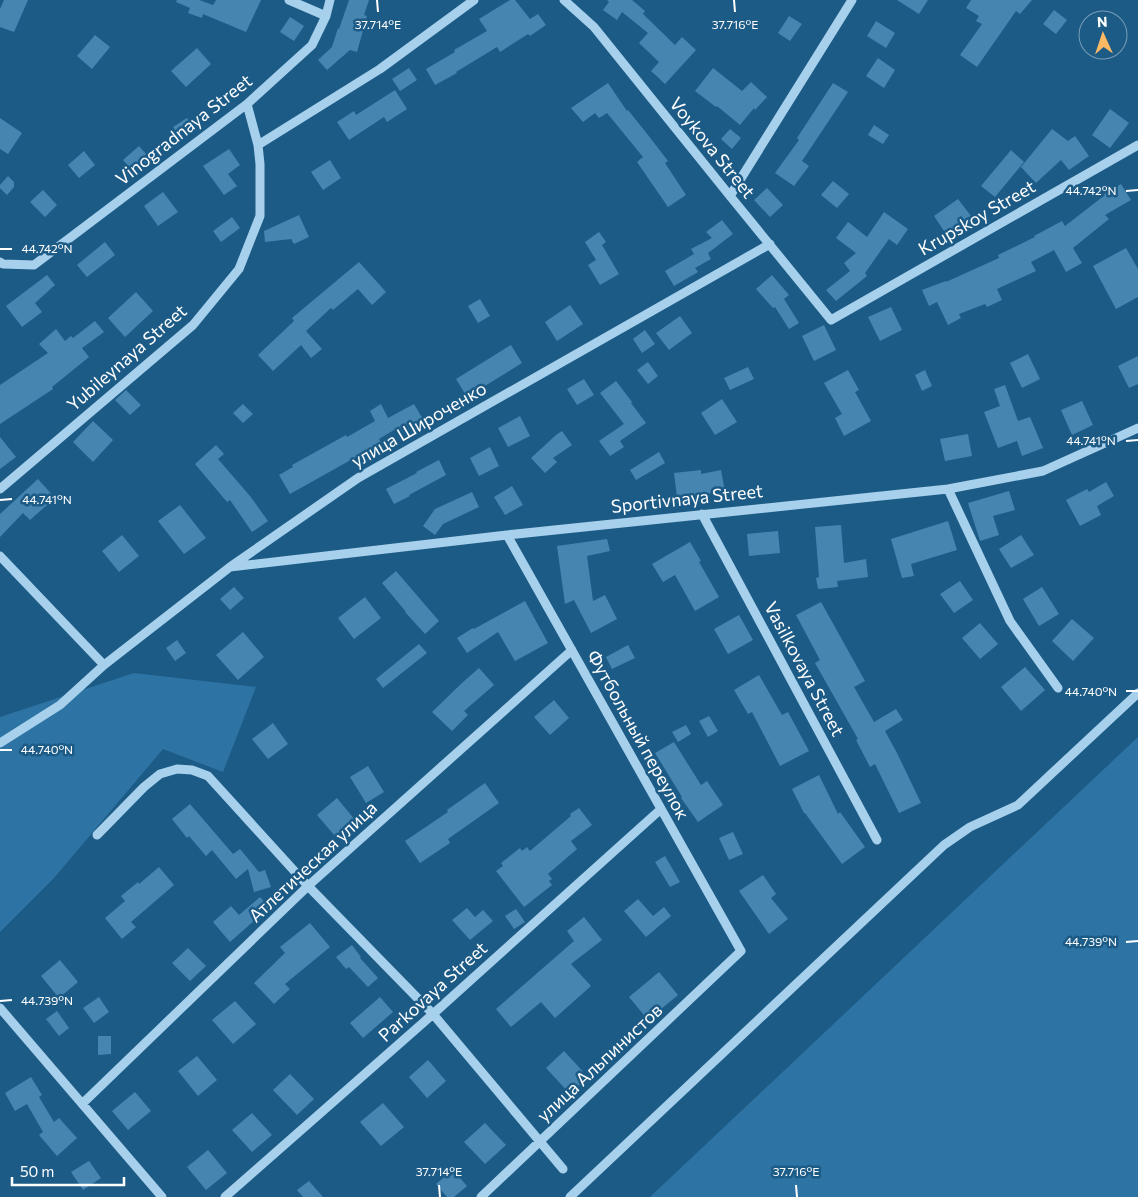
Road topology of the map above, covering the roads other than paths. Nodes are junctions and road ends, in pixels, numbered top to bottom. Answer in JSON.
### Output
{"nodes":[{"id":1,"x":290,"y":0,"type":"edge"},
{"id":2,"x":330,"y":0,"type":"edge"},
{"id":3,"x":474,"y":0,"type":"edge"},
{"id":4,"x":564,"y":0,"type":"edge"},
{"id":5,"x":852,"y":0,"type":"edge"},
{"id":6,"x":326,"y":16,"type":"junction"},
{"id":7,"x":247,"y":104,"type":"junction"},
{"id":8,"x":258,"y":145,"type":"junction"},
{"id":9,"x":1138,"y":145,"type":"edge"},
{"id":10,"x":730,"y":196,"type":"junction"},
{"id":11,"x":770,"y":244,"type":"junction"},
{"id":12,"x":0,"y":262,"type":"edge"},
{"id":13,"x":831,"y":320,"type":"joint"},
{"id":14,"x":1138,"y":428,"type":"edge"},
{"id":15,"x":0,"y":489,"type":"edge"},
{"id":16,"x":948,"y":489,"type":"junction"},
{"id":17,"x":702,"y":514,"type":"junction"},
{"id":18,"x":507,"y":535,"type":"junction"},
{"id":19,"x":0,"y":556,"type":"edge"},
{"id":20,"x":230,"y":567,"type":"junction"},
{"id":21,"x":572,"y":650,"type":"junction"},
{"id":22,"x":104,"y":665,"type":"junction"},
{"id":23,"x":1058,"y":688,"type":"dead end"},
{"id":24,"x":1138,"y":693,"type":"edge"},
{"id":25,"x":0,"y":742,"type":"edge"},
{"id":26,"x":661,"y":809,"type":"junction"},
{"id":27,"x":96,"y":835,"type":"dead end"},
{"id":28,"x":877,"y":840,"type":"dead end"},
{"id":29,"x":308,"y":886,"type":"junction"},
{"id":30,"x":741,"y":951,"type":"joint"},
{"id":31,"x":0,"y":1008,"type":"edge"},
{"id":32,"x":434,"y":1014,"type":"junction"},
{"id":33,"x":82,"y":1104,"type":"junction"},
{"id":34,"x":540,"y":1142,"type":"junction"},
{"id":35,"x":563,"y":1169,"type":"dead end"},
{"id":36,"x":162,"y":1197,"type":"edge"},
{"id":37,"x":226,"y":1197,"type":"edge"},
{"id":38,"x":481,"y":1197,"type":"edge"},
{"id":39,"x":570,"y":1197,"type":"edge"}],
"edges":[{"from":1,"to":6,"type":"street"},
{"from":2,"to":6,"type":"street","name":"Vinogradnaya Street"},
{"from":3,"to":8,"type":"street"},
{"from":4,"to":10,"type":"street","name":"Voykova Street"},
{"from":5,"to":10,"type":"street"},
{"from":6,"to":7,"type":"street","name":"Vinogradnaya Street"},
{"from":7,"to":8,"type":"street","name":"Yubileynaya Street"},
{"from":7,"to":12,"type":"street","name":"Vinogradnaya Street"},
{"from":8,"to":15,"type":"street","name":"Yubileynaya Street"},
{"from":9,"to":13,"type":"street","name":"Krupskoy Street"},
{"from":10,"to":11,"type":"street","name":"Voykova Street"},
{"from":11,"to":13,"type":"street","name":"Voykova Street"},
{"from":11,"to":20,"type":"street","name":"улица Широченко"},
{"from":14,"to":16,"type":"street","name":"Sportivnaya Street"},
{"from":16,"to":17,"type":"street","name":"Sportivnaya Street"},
{"from":16,"to":23,"type":"street"},
{"from":17,"to":18,"type":"street","name":"Sportivnaya Street"},
{"from":17,"to":28,"type":"street","name":"Vasilkovaya Street"},
{"from":18,"to":20,"type":"street","name":"Sportivnaya Street"},
{"from":18,"to":21,"type":"street","name":"Футбольный переулок"},
{"from":19,"to":22,"type":"street"},
{"from":20,"to":22,"type":"street","name":"улица Широченко"},
{"from":21,"to":26,"type":"street","name":"Футбольный переулок"},
{"from":21,"to":29,"type":"street","name":"Атлетическая улица"},
{"from":22,"to":25,"type":"street","name":"улица Широченко"},
{"from":24,"to":39,"type":"street"},
{"from":26,"to":30,"type":"street","name":"Футбольный переулок"},
{"from":26,"to":32,"type":"street","name":"Parkovaya Street"},
{"from":27,"to":29,"type":"street"},
{"from":29,"to":32,"type":"street"},
{"from":29,"to":33,"type":"street","name":"Атлетическая улица"},
{"from":30,"to":34,"type":"street","name":"улица Альпинистов"},
{"from":31,"to":33,"type":"street"},
{"from":32,"to":34,"type":"street"},
{"from":32,"to":37,"type":"street","name":"Parkovaya Street"},
{"from":33,"to":36,"type":"street"},
{"from":34,"to":35,"type":"street"},
{"from":34,"to":38,"type":"street","name":"улица Альпинистов"}]}
